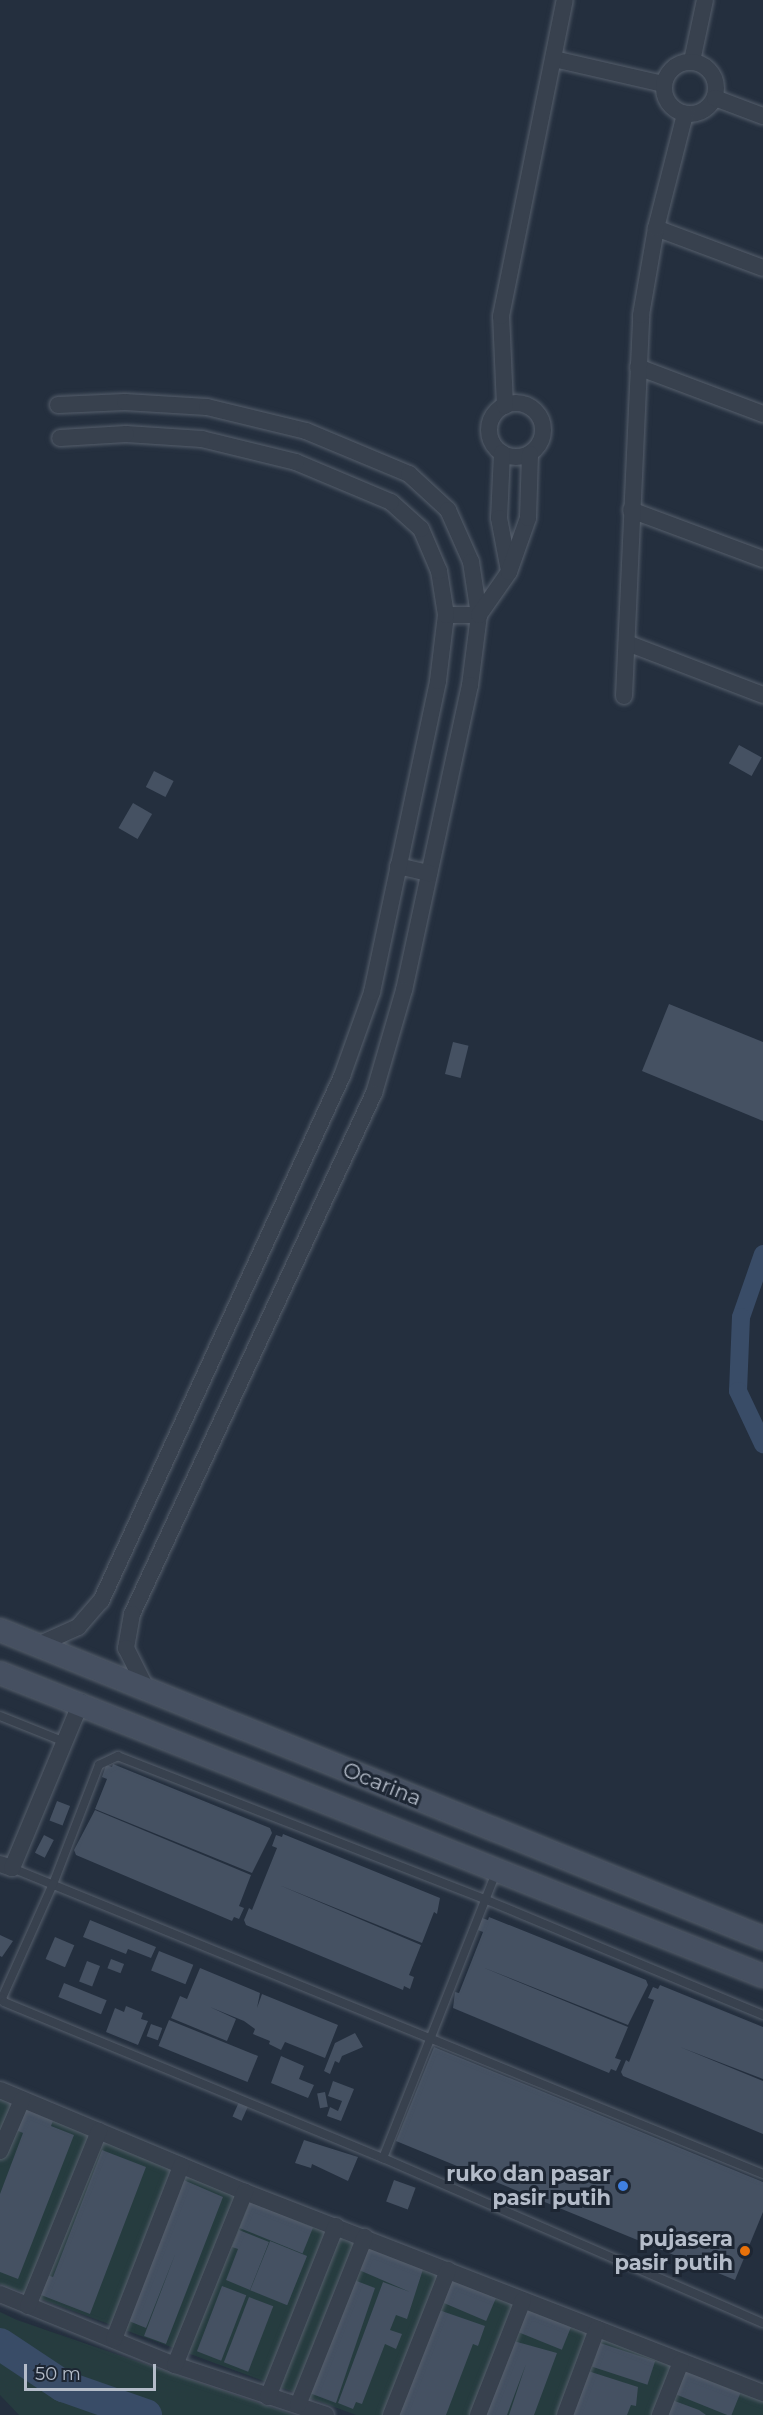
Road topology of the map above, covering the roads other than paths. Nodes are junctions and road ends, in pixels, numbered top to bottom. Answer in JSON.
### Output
{"nodes":[{"id":1,"x":565,"y":0,"type":"edge"},
{"id":2,"x":705,"y":0,"type":"edge"},
{"id":3,"x":554,"y":58,"type":"junction"},
{"id":4,"x":692,"y":61,"type":"junction"},
{"id":5,"x":663,"y":84,"type":"junction"},
{"id":6,"x":715,"y":98,"type":"junction"},
{"id":7,"x":685,"y":114,"type":"junction"},
{"id":8,"x":763,"y":116,"type":"edge"},
{"id":9,"x":656,"y":228,"type":"junction"},
{"id":10,"x":763,"y":268,"type":"edge"},
{"id":11,"x":638,"y":367,"type":"junction"},
{"id":12,"x":58,"y":405,"type":"dead end"},
{"id":13,"x":505,"y":406,"type":"junction"},
{"id":14,"x":763,"y":414,"type":"edge"},
{"id":15,"x":60,"y":438,"type":"dead end"},
{"id":16,"x":502,"y":453,"type":"junction"},
{"id":17,"x":530,"y":454,"type":"junction"},
{"id":18,"x":631,"y":510,"type":"junction"},
{"id":19,"x":763,"y":560,"type":"edge"},
{"id":20,"x":509,"y":572,"type":"junction"},
{"id":21,"x":446,"y":615,"type":"junction"},
{"id":22,"x":479,"y":615,"type":"junction"},
{"id":23,"x":627,"y":643,"type":"junction"},
{"id":24,"x":763,"y":695,"type":"edge"},
{"id":25,"x":624,"y":696,"type":"dead end"},
{"id":26,"x":398,"y":866,"type":"junction"},
{"id":27,"x":429,"y":873,"type":"junction"},
{"id":28,"x":0,"y":1630,"type":"edge"},
{"id":29,"x":40,"y":1644,"type":"junction"},
{"id":30,"x":0,"y":1673,"type":"edge"},
{"id":31,"x":146,"y":1688,"type":"junction"},
{"id":32,"x":81,"y":1702,"type":"junction"},
{"id":33,"x":0,"y":1716,"type":"edge"},
{"id":34,"x":65,"y":1742,"type":"junction"},
{"id":35,"x":6,"y":1866,"type":"edge"},
{"id":36,"x":496,"y":1873,"type":"junction"},
{"id":37,"x":53,"y":1884,"type":"junction"},
{"id":38,"x":487,"y":1900,"type":"junction"},
{"id":39,"x":763,"y":1938,"type":"edge"},
{"id":40,"x":763,"y":1976,"type":"edge"},
{"id":41,"x":763,"y":2015,"type":"edge"},
{"id":42,"x":428,"y":2040,"type":"junction"},
{"id":43,"x":0,"y":2090,"type":"edge"},
{"id":44,"x":22,"y":2100,"type":"junction"},
{"id":45,"x":99,"y":2131,"type":"junction"},
{"id":46,"x":0,"y":2151,"type":"edge"},
{"id":47,"x":383,"y":2158,"type":"junction"},
{"id":48,"x":180,"y":2166,"type":"junction"},
{"id":49,"x":763,"y":2174,"type":"edge"},
{"id":50,"x":245,"y":2192,"type":"junction"},
{"id":51,"x":336,"y":2226,"type":"junction"},
{"id":52,"x":365,"y":2237,"type":"junction"},
{"id":53,"x":448,"y":2270,"type":"junction"},
{"id":54,"x":0,"y":2294,"type":"edge"},
{"id":55,"x":523,"y":2300,"type":"junction"},
{"id":56,"x":28,"y":2306,"type":"junction"},
{"id":57,"x":763,"y":2322,"type":"edge"},
{"id":58,"x":597,"y":2329,"type":"junction"},
{"id":59,"x":114,"y":2339,"type":"junction"},
{"id":60,"x":681,"y":2362,"type":"junction"},
{"id":61,"x":175,"y":2365,"type":"junction"},
{"id":62,"x":763,"y":2393,"type":"edge"},
{"id":63,"x":268,"y":2397,"type":"junction"},
{"id":64,"x":298,"y":2404,"type":"junction"},
{"id":65,"x":326,"y":2415,"type":"edge"},
{"id":66,"x":392,"y":2415,"type":"edge"},
{"id":67,"x":478,"y":2415,"type":"edge"},
{"id":68,"x":565,"y":2415,"type":"edge"},
{"id":69,"x":660,"y":2415,"type":"edge"}],
"edges":[{"from":1,"to":3,"type":"street"},
{"from":2,"to":4,"type":"street"},
{"from":3,"to":5,"type":"street"},
{"from":3,"to":13,"type":"street"},
{"from":4,"to":5,"type":"street"},
{"from":4,"to":6,"type":"street"},
{"from":5,"to":7,"type":"street"},
{"from":6,"to":7,"type":"street"},
{"from":6,"to":8,"type":"street"},
{"from":7,"to":9,"type":"street"},
{"from":9,"to":10,"type":"street"},
{"from":9,"to":11,"type":"street"},
{"from":11,"to":14,"type":"street"},
{"from":11,"to":18,"type":"street"},
{"from":12,"to":22,"type":"street"},
{"from":13,"to":16,"type":"street"},
{"from":13,"to":17,"type":"street"},
{"from":15,"to":21,"type":"street"},
{"from":16,"to":17,"type":"street"},
{"from":16,"to":20,"type":"street"},
{"from":17,"to":20,"type":"street"},
{"from":18,"to":19,"type":"street"},
{"from":18,"to":23,"type":"street"},
{"from":20,"to":22,"type":"street"},
{"from":21,"to":22,"type":"street"},
{"from":21,"to":26,"type":"street"},
{"from":22,"to":27,"type":"street"},
{"from":23,"to":24,"type":"street"},
{"from":23,"to":25,"type":"street"},
{"from":26,"to":27,"type":"street"},
{"from":26,"to":29,"type":"street"},
{"from":27,"to":31,"type":"street"},
{"from":28,"to":29,"type":"main road","name":"Ocarina"},
{"from":29,"to":31,"type":"main road","name":"Ocarina"},
{"from":30,"to":32,"type":"main road","name":"Ocarina"},
{"from":31,"to":39,"type":"main road","name":"Ocarina"},
{"from":32,"to":34,"type":"street"},
{"from":32,"to":36,"type":"main road","name":"Ocarina"},
{"from":33,"to":34,"type":"lane"},
{"from":34,"to":35,"type":"street"},
{"from":35,"to":37,"type":"lane"},
{"from":36,"to":38,"type":"lane"},
{"from":36,"to":40,"type":"main road","name":"Ocarina"},
{"from":37,"to":38,"type":"lane"},
{"from":37,"to":42,"type":"lane"},
{"from":37,"to":47,"type":"lane"},
{"from":38,"to":41,"type":"lane"},
{"from":38,"to":42,"type":"lane"},
{"from":42,"to":47,"type":"lane"},
{"from":42,"to":49,"type":"lane"},
{"from":43,"to":44,"type":"street"},
{"from":44,"to":45,"type":"street"},
{"from":44,"to":46,"type":"street"},
{"from":45,"to":48,"type":"street"},
{"from":45,"to":56,"type":"street"},
{"from":47,"to":57,"type":"lane"},
{"from":48,"to":50,"type":"street"},
{"from":48,"to":59,"type":"street"},
{"from":50,"to":51,"type":"street"},
{"from":50,"to":61,"type":"street"},
{"from":51,"to":52,"type":"street"},
{"from":51,"to":63,"type":"street"},
{"from":52,"to":53,"type":"street"},
{"from":52,"to":64,"type":"street"},
{"from":53,"to":55,"type":"street"},
{"from":53,"to":66,"type":"street"},
{"from":54,"to":56,"type":"street"},
{"from":55,"to":58,"type":"street"},
{"from":55,"to":67,"type":"street"},
{"from":56,"to":59,"type":"street"},
{"from":58,"to":60,"type":"street"},
{"from":58,"to":68,"type":"street"},
{"from":59,"to":61,"type":"street"},
{"from":60,"to":62,"type":"street"},
{"from":60,"to":69,"type":"street"},
{"from":61,"to":63,"type":"street"},
{"from":63,"to":64,"type":"street"},
{"from":64,"to":65,"type":"street"}]}
